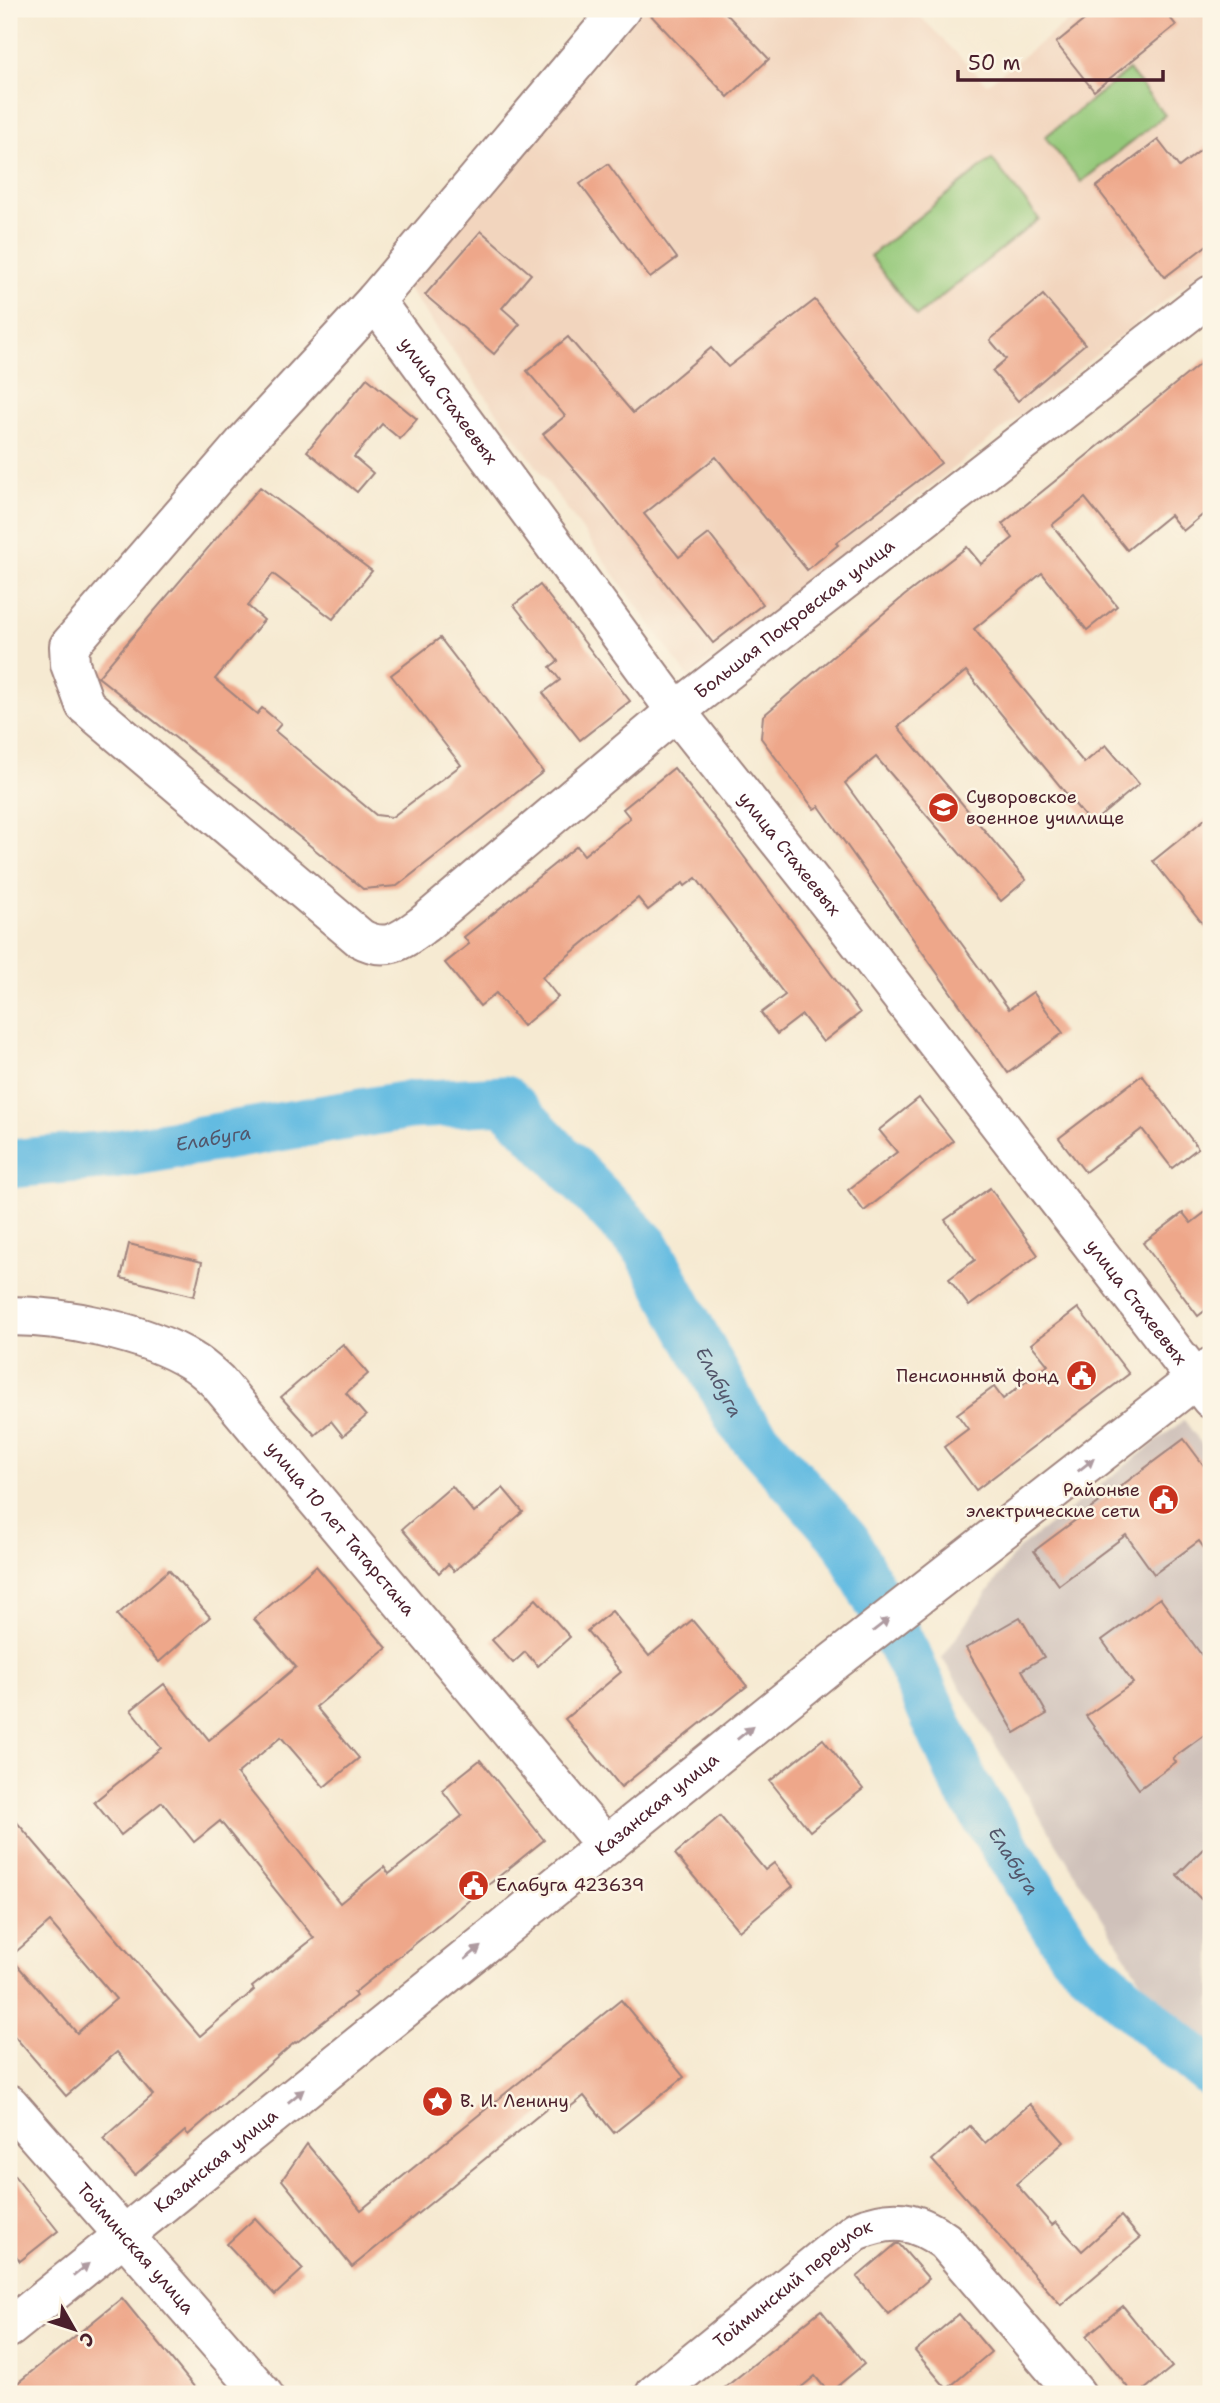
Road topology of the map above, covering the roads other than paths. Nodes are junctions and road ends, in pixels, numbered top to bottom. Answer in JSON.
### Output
{"nodes":[{"id":1,"x":621,"y":9,"type":"edge"},
{"id":2,"x":1211,"y":295,"type":"edge"},
{"id":3,"x":375,"y":301,"type":"junction"},
{"id":4,"x":676,"y":711,"type":"junction"},
{"id":5,"x":9,"y":1316,"type":"edge"},
{"id":6,"x":1206,"y":1382,"type":"edge"},
{"id":7,"x":606,"y":1846,"type":"junction"},
{"id":8,"x":9,"y":2104,"type":"edge"},
{"id":9,"x":124,"y":2235,"type":"junction"},
{"id":10,"x":9,"y":2328,"type":"edge"},
{"id":11,"x":262,"y":2394,"type":"edge"},
{"id":12,"x":655,"y":2394,"type":"edge"},
{"id":13,"x":1076,"y":2394,"type":"edge"}],
"edges":[{"from":1,"to":3,"type":"street"},
{"from":2,"to":4,"type":"street","name":"Большая Покровская улица"},
{"from":3,"to":4,"type":"street","name":"улица Стахеевых"},
{"from":3,"to":4,"type":"street","name":"Большая Покровская улица"},
{"from":4,"to":6,"type":"street","name":"улица Стахеевых"},
{"from":5,"to":7,"type":"street","name":"улица 10 лет Татарстана"},
{"from":7,"to":6,"type":"street","name":"Казанская улица","one_way":true},
{"from":9,"to":7,"type":"street","name":"Казанская улица","one_way":true},
{"from":8,"to":9,"type":"street","name":"Тойминская улица"},
{"from":10,"to":9,"type":"street","name":"Казанская улица","one_way":true},
{"from":9,"to":11,"type":"street","name":"Тойминская улица"},
{"from":12,"to":13,"type":"street","name":"Тойминский переулок"}]}
